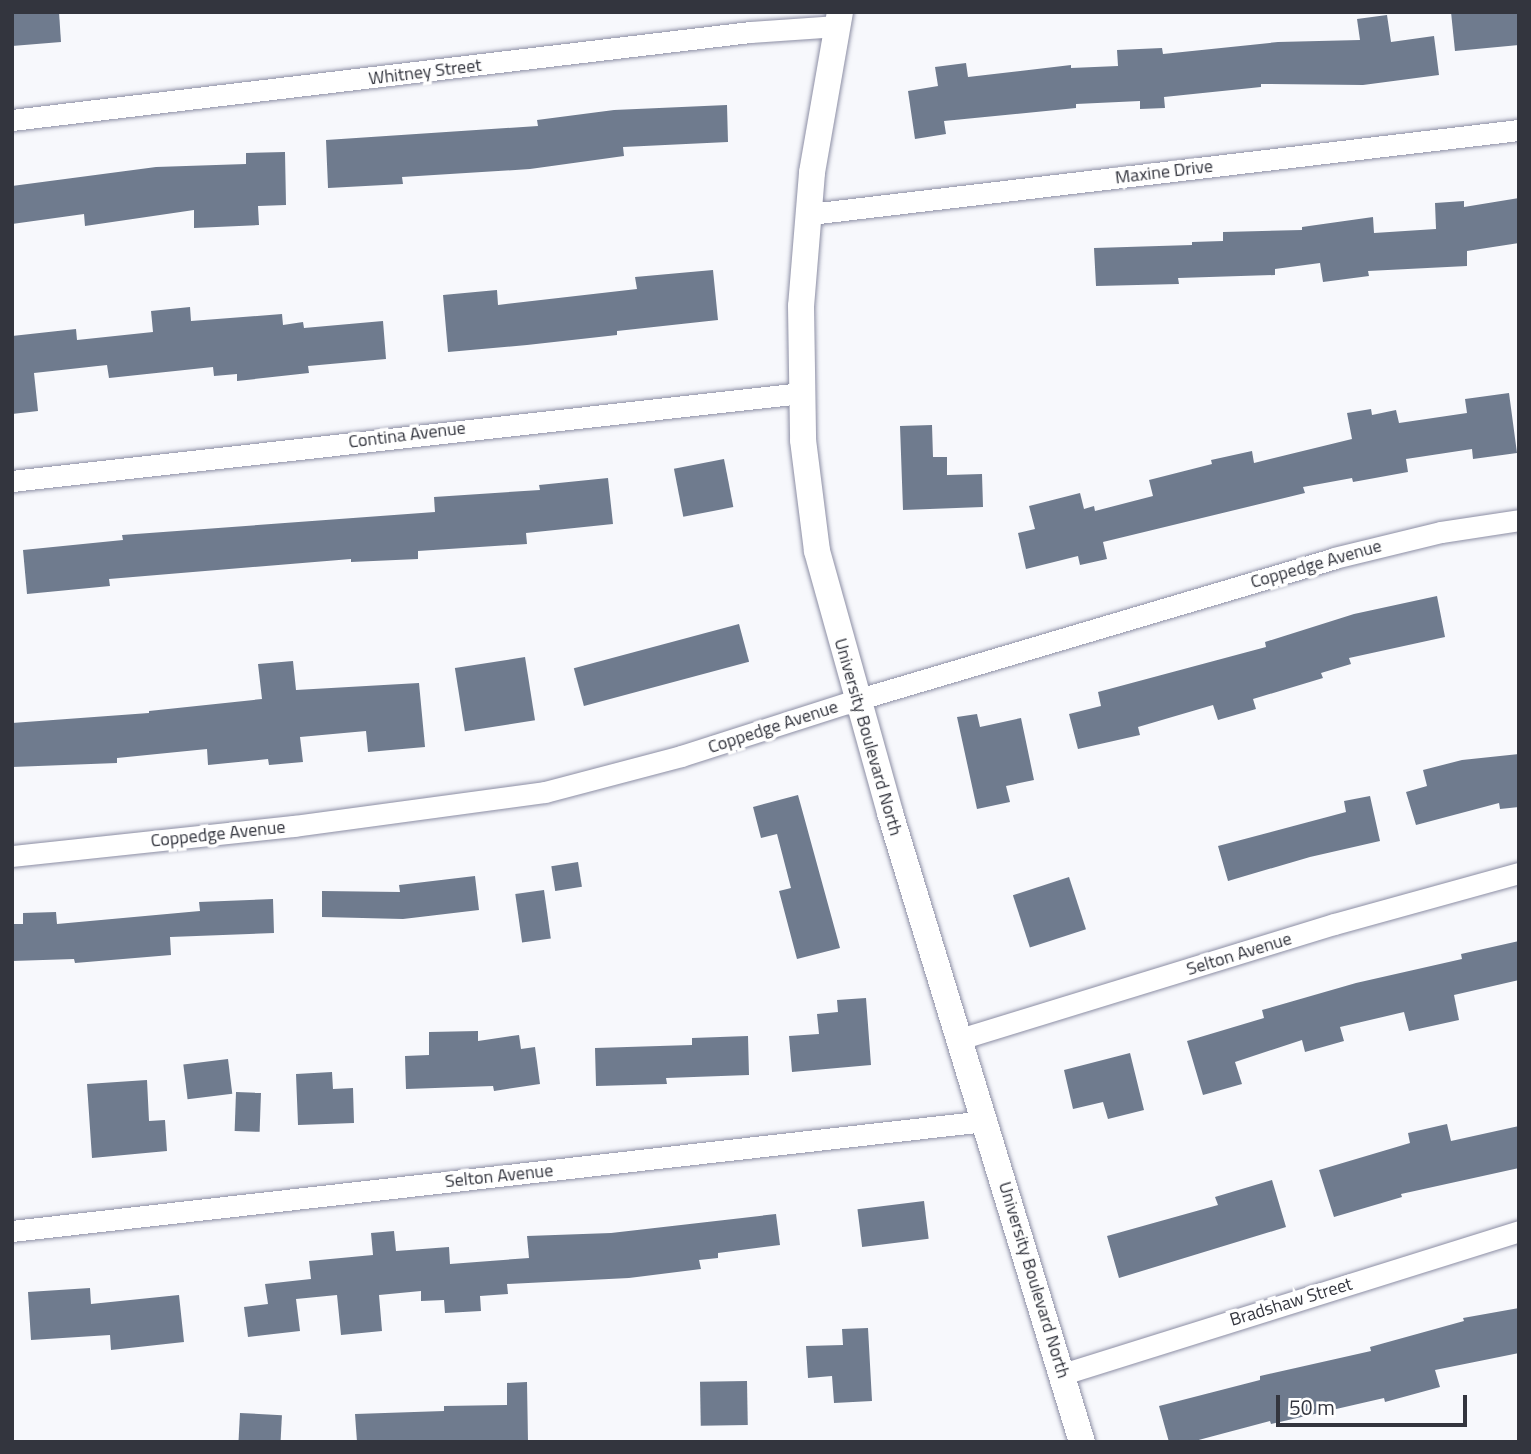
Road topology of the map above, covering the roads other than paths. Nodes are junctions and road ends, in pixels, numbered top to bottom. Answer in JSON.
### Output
{"nodes":[{"id":1,"x":839,"y":19,"type":"edge"},
{"id":2,"x":12,"y":120,"type":"edge"},
{"id":3,"x":1519,"y":130,"type":"edge"},
{"id":4,"x":810,"y":214,"type":"junction"},
{"id":5,"x":802,"y":393,"type":"junction"},
{"id":6,"x":12,"y":481,"type":"edge"},
{"id":7,"x":1519,"y":520,"type":"edge"},
{"id":8,"x":856,"y":700,"type":"junction"},
{"id":9,"x":12,"y":856,"type":"edge"},
{"id":10,"x":1519,"y":873,"type":"edge"},
{"id":11,"x":960,"y":1039,"type":"junction"},
{"id":12,"x":985,"y":1121,"type":"junction"},
{"id":13,"x":12,"y":1231,"type":"edge"},
{"id":14,"x":1519,"y":1231,"type":"edge"},
{"id":15,"x":1063,"y":1374,"type":"junction"},
{"id":16,"x":1082,"y":1442,"type":"edge"}],
"edges":[{"from":1,"to":2,"type":"street","name":"Whitney Street"},
{"from":1,"to":4,"type":"street","name":"University Boulevard North"},
{"from":3,"to":4,"type":"street","name":"Maxine Drive"},
{"from":4,"to":5,"type":"street","name":"University Boulevard North"},
{"from":5,"to":6,"type":"street","name":"Contina Avenue"},
{"from":5,"to":8,"type":"street","name":"University Boulevard North"},
{"from":7,"to":8,"type":"street","name":"Coppedge Avenue"},
{"from":8,"to":9,"type":"street","name":"Coppedge Avenue"},
{"from":8,"to":11,"type":"street","name":"University Boulevard North"},
{"from":10,"to":11,"type":"street","name":"Selton Avenue"},
{"from":11,"to":12,"type":"street","name":"University Boulevard North"},
{"from":12,"to":13,"type":"street","name":"Selton Avenue"},
{"from":12,"to":15,"type":"street","name":"University Boulevard North"},
{"from":14,"to":15,"type":"street","name":"Bradshaw Street"},
{"from":15,"to":16,"type":"street","name":"University Boulevard North"}]}
